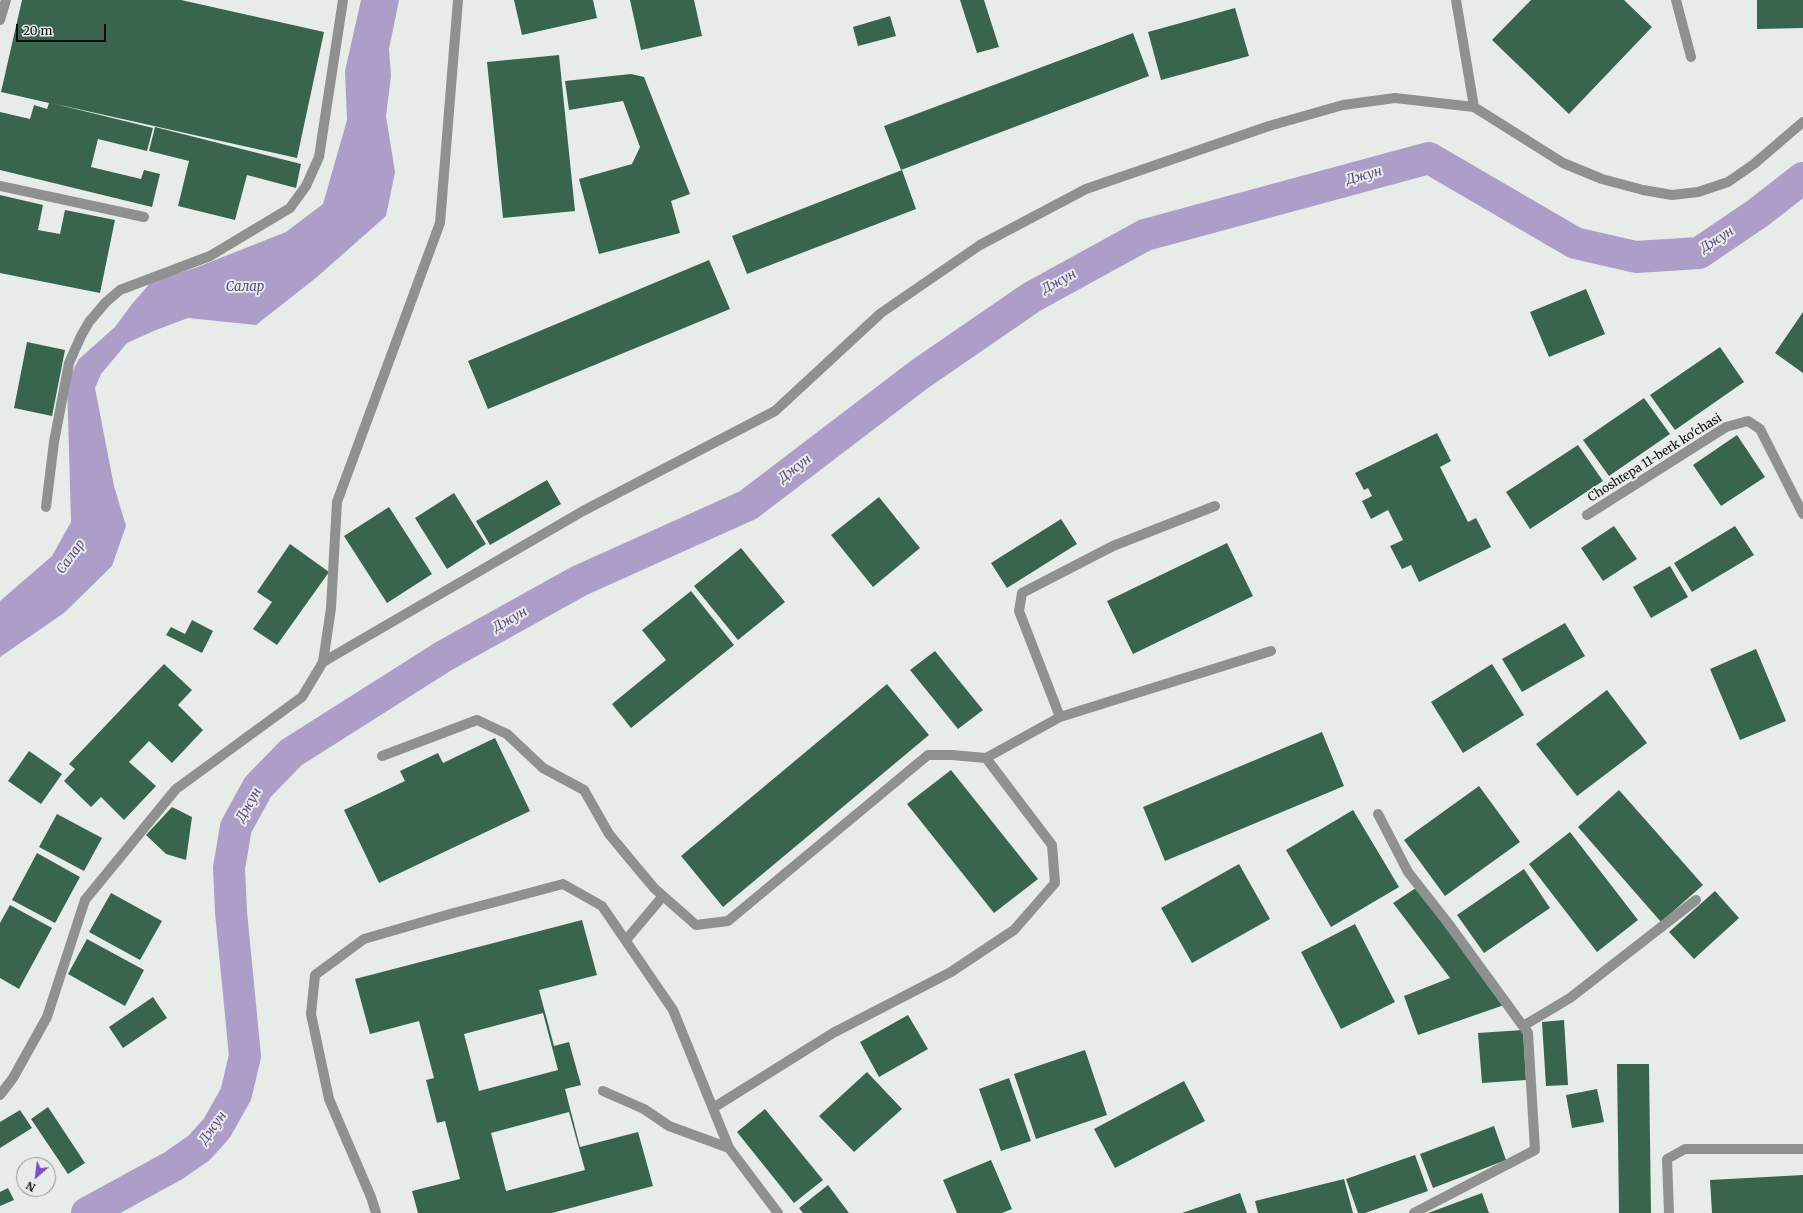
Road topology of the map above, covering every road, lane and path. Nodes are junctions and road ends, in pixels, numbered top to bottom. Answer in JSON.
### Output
{"nodes":[{"id":1,"x":6,"y":0,"type":"edge"},
{"id":2,"x":343,"y":0,"type":"edge"},
{"id":3,"x":458,"y":0,"type":"edge"},
{"id":4,"x":1456,"y":0,"type":"edge"},
{"id":5,"x":1676,"y":0,"type":"edge"},
{"id":6,"x":0,"y":20,"type":"edge"},
{"id":7,"x":1691,"y":57,"type":"dead end"},
{"id":8,"x":1474,"y":107,"type":"junction"},
{"id":9,"x":1803,"y":122,"type":"edge"},
{"id":10,"x":0,"y":186,"type":"edge"},
{"id":11,"x":144,"y":217,"type":"dead end"},
{"id":12,"x":1216,"y":506,"type":"dead end"},
{"id":13,"x":46,"y":507,"type":"dead end"},
{"id":14,"x":1803,"y":514,"type":"edge"},
{"id":15,"x":1587,"y":515,"type":"dead end"},
{"id":16,"x":1271,"y":651,"type":"dead end"},
{"id":17,"x":323,"y":662,"type":"junction"},
{"id":18,"x":1060,"y":716,"type":"junction"},
{"id":19,"x":382,"y":756,"type":"dead end"},
{"id":20,"x":986,"y":758,"type":"junction"},
{"id":21,"x":1378,"y":814,"type":"dead end"},
{"id":22,"x":663,"y":896,"type":"junction"},
{"id":23,"x":1696,"y":900,"type":"dead end"},
{"id":24,"x":626,"y":940,"type":"junction"},
{"id":25,"x":1522,"y":1026,"type":"junction"},
{"id":26,"x":603,"y":1091,"type":"dead end"},
{"id":27,"x":0,"y":1095,"type":"edge"},
{"id":28,"x":713,"y":1108,"type":"junction"},
{"id":29,"x":729,"y":1148,"type":"junction"},
{"id":30,"x":1803,"y":1149,"type":"edge"},
{"id":31,"x":376,"y":1213,"type":"edge"},
{"id":32,"x":778,"y":1213,"type":"edge"},
{"id":33,"x":1414,"y":1213,"type":"edge"},
{"id":34,"x":1669,"y":1213,"type":"edge"}],
"edges":[{"from":1,"to":6,"type":"street"},
{"from":2,"to":13,"type":"street"},
{"from":3,"to":17,"type":"street"},
{"from":4,"to":8,"type":"street"},
{"from":5,"to":7,"type":"street"},
{"from":8,"to":9,"type":"street"},
{"from":8,"to":17,"type":"street"},
{"from":10,"to":11,"type":"street"},
{"from":12,"to":18,"type":"street"},
{"from":14,"to":15,"type":"street","name":"Choshtepa 11-berk ko'chasi"},
{"from":16,"to":18,"type":"street"},
{"from":17,"to":27,"type":"street"},
{"from":18,"to":20,"type":"street"},
{"from":19,"to":22,"type":"street"},
{"from":20,"to":22,"type":"street"},
{"from":20,"to":28,"type":"street"},
{"from":21,"to":25,"type":"street"},
{"from":22,"to":24,"type":"street"},
{"from":23,"to":25,"type":"street"},
{"from":24,"to":28,"type":"street"},
{"from":24,"to":31,"type":"street"},
{"from":25,"to":33,"type":"street"},
{"from":26,"to":29,"type":"street"},
{"from":28,"to":29,"type":"street"},
{"from":29,"to":32,"type":"street"},
{"from":30,"to":34,"type":"street"}]}
